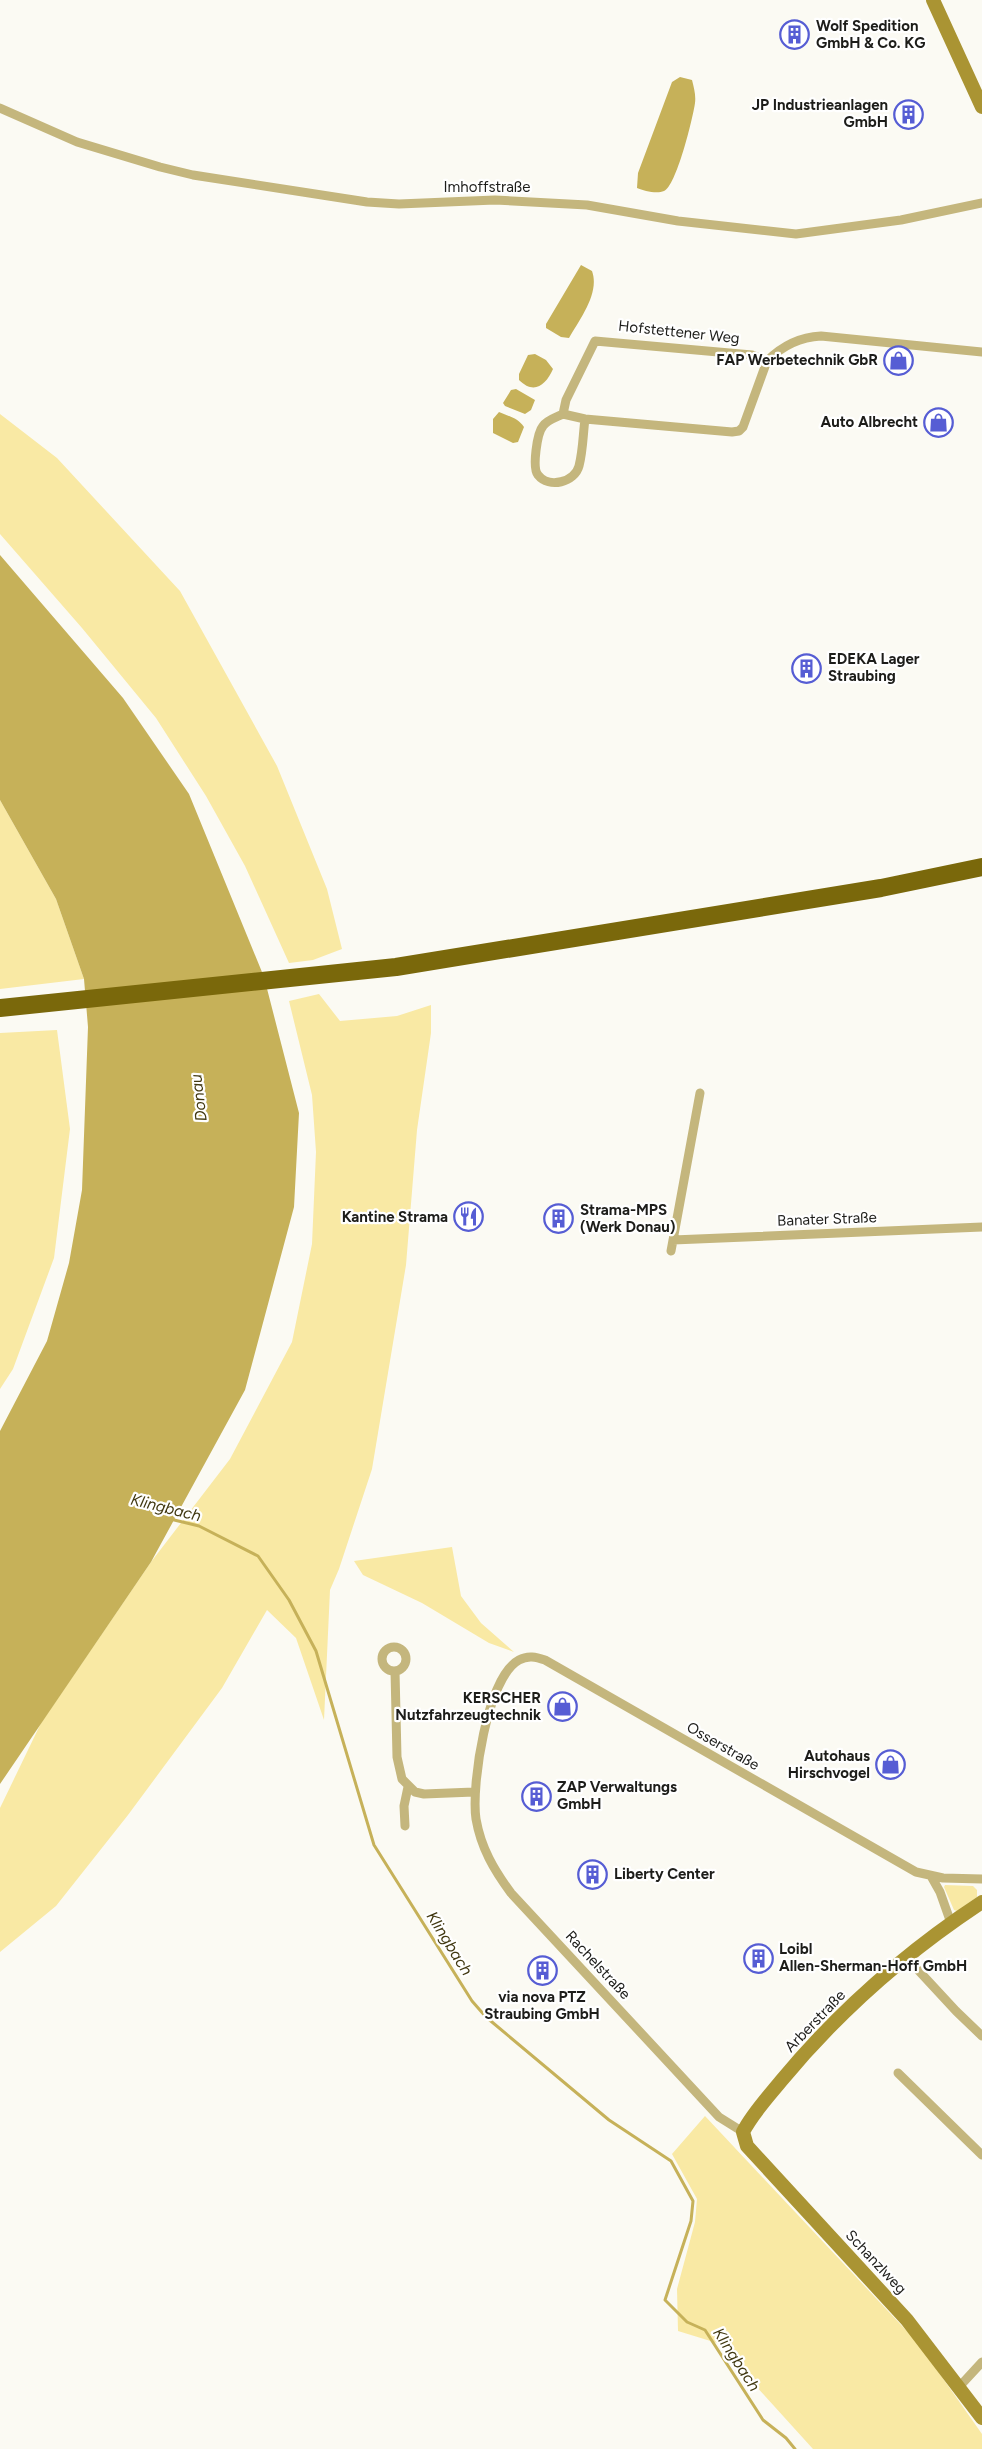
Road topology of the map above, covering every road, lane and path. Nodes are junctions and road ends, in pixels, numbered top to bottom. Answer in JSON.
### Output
{"nodes":[{"id":1,"x":933,"y":0,"type":"edge"},
{"id":2,"x":982,"y":107,"type":"edge"},
{"id":3,"x":0,"y":108,"type":"edge"},
{"id":4,"x":982,"y":203,"type":"edge"},
{"id":5,"x":982,"y":352,"type":"edge"},
{"id":6,"x":767,"y":361,"type":"junction"},
{"id":7,"x":563,"y":414,"type":"junction"},
{"id":8,"x":585,"y":419,"type":"junction"},
{"id":9,"x":980,"y":867,"type":"edge"},
{"id":10,"x":0,"y":1008,"type":"edge"},
{"id":11,"x":700,"y":1093,"type":"dead end"},
{"id":12,"x":982,"y":1227,"type":"edge"},
{"id":13,"x":673,"y":1240,"type":"junction"},
{"id":14,"x":671,"y":1251,"type":"dead end"},
{"id":15,"x":395,"y":1671,"type":"dead end"},
{"id":16,"x":505,"y":1674,"type":"joint"},
{"id":17,"x":408,"y":1787,"type":"junction"},
{"id":18,"x":474,"y":1791,"type":"junction"},
{"id":19,"x":405,"y":1827,"type":"dead end"},
{"id":20,"x":931,"y":1876,"type":"junction"},
{"id":21,"x":982,"y":1879,"type":"edge"},
{"id":22,"x":982,"y":1902,"type":"edge"},
{"id":23,"x":951,"y":1923,"type":"junction"},
{"id":24,"x":906,"y":1957,"type":"junction"},
{"id":25,"x":982,"y":2036,"type":"edge"},
{"id":26,"x":898,"y":2073,"type":"dead end"},
{"id":27,"x":743,"y":2132,"type":"junction"},
{"id":28,"x":982,"y":2155,"type":"edge"},
{"id":29,"x":982,"y":2362,"type":"edge"},
{"id":30,"x":959,"y":2387,"type":"junction"},
{"id":31,"x":982,"y":2418,"type":"edge"}],
"edges":[{"from":1,"to":2,"type":"street"},
{"from":3,"to":4,"type":"street","name":"Imhoffstraße"},
{"from":5,"to":6,"type":"street"},
{"from":6,"to":7,"type":"street","name":"Hofstettener Weg"},
{"from":6,"to":8,"type":"street"},
{"from":7,"to":8,"type":"street"},
{"from":7,"to":8,"type":"street"},
{"from":9,"to":10,"type":"highway"},
{"from":11,"to":13,"type":"street"},
{"from":12,"to":13,"type":"street","name":"Banater Straße"},
{"from":13,"to":14,"type":"street"},
{"from":15,"to":17,"type":"street"},
{"from":16,"to":18,"type":"street","name":"Rachelstraße"},
{"from":16,"to":20,"type":"street","name":"Osserstraße"},
{"from":17,"to":18,"type":"street"},
{"from":17,"to":19,"type":"street"},
{"from":18,"to":27,"type":"street","name":"Rachelstraße"},
{"from":20,"to":21,"type":"street","name":"Osserstraße"},
{"from":20,"to":23,"type":"street"},
{"from":22,"to":23,"type":"street","name":"Arberstraße"},
{"from":23,"to":24,"type":"street","name":"Arberstraße"},
{"from":24,"to":25,"type":"street"},
{"from":24,"to":27,"type":"street","name":"Arberstraße"},
{"from":26,"to":28,"type":"street"},
{"from":27,"to":30,"type":"street","name":"Schanzlweg"},
{"from":29,"to":30,"type":"street"},
{"from":30,"to":31,"type":"street","name":"Schanzlweg"}]}
